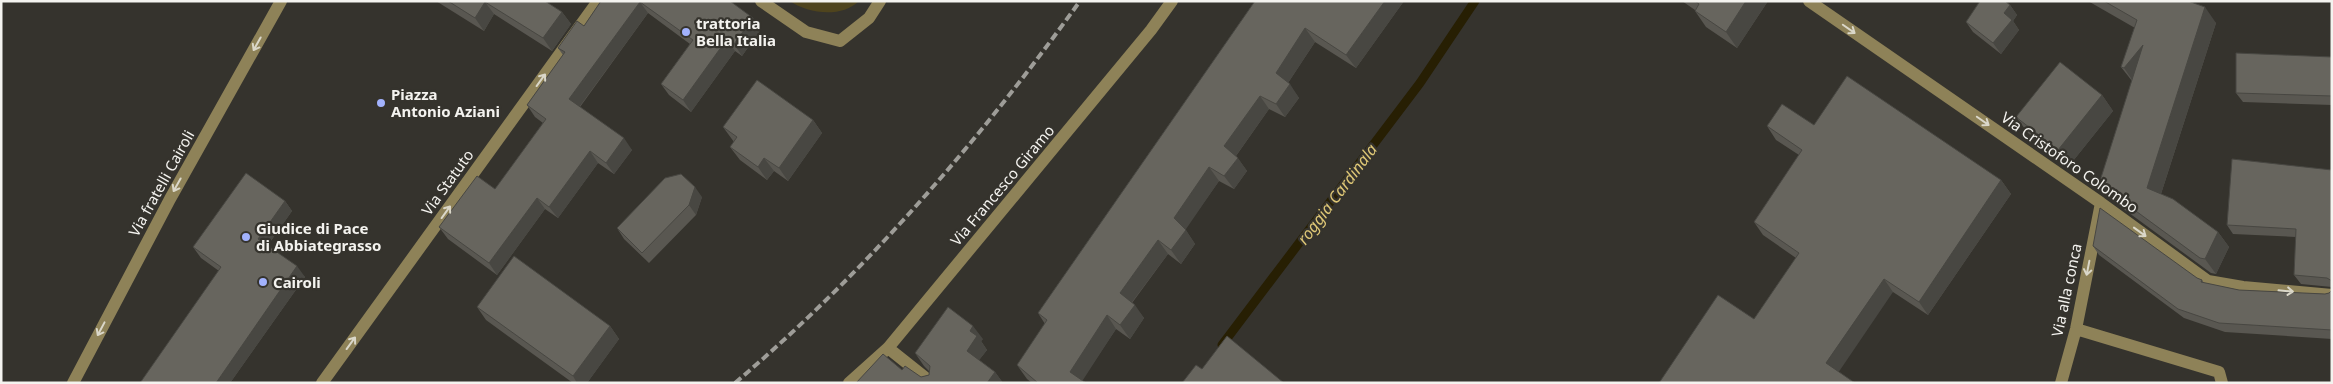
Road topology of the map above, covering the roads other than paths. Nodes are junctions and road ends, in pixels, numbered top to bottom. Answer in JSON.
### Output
{"nodes":[{"id":1,"x":281,"y":1,"type":"edge"},
{"id":2,"x":598,"y":1,"type":"edge"},
{"id":3,"x":761,"y":1,"type":"edge"},
{"id":4,"x":880,"y":1,"type":"edge"},
{"id":5,"x":1172,"y":1,"type":"edge"},
{"id":6,"x":1809,"y":1,"type":"edge"},
{"id":7,"x":2101,"y":203,"type":"junction"},
{"id":8,"x":2332,"y":294,"type":"edge"},
{"id":9,"x":2076,"y":329,"type":"junction"},
{"id":10,"x":888,"y":348,"type":"junction"},
{"id":11,"x":73,"y":383,"type":"edge"},
{"id":12,"x":322,"y":383,"type":"edge"},
{"id":13,"x":849,"y":383,"type":"edge"},
{"id":14,"x":932,"y":383,"type":"edge"},
{"id":15,"x":2061,"y":383,"type":"edge"},
{"id":16,"x":2222,"y":383,"type":"edge"}],
"edges":[{"from":1,"to":11,"type":"street","name":"Via fratelli Cairoli","one_way":true},
{"from":12,"to":2,"type":"street","name":"Via Statuto","one_way":true},
{"from":3,"to":4,"type":"street"},
{"from":5,"to":10,"type":"street","name":"Via Francesco Giramo"},
{"from":6,"to":7,"type":"street","name":"Via Cristoforo Colombo","one_way":true},
{"from":7,"to":8,"type":"street","name":"Via Cristoforo Colombo","one_way":true},
{"from":7,"to":9,"type":"street","name":"Via alla conca","one_way":true},
{"from":9,"to":15,"type":"street","name":"Via alla conca"},
{"from":9,"to":16,"type":"street"},
{"from":10,"to":13,"type":"street","name":"Via Francesco Giramo"},
{"from":10,"to":14,"type":"street"}]}
